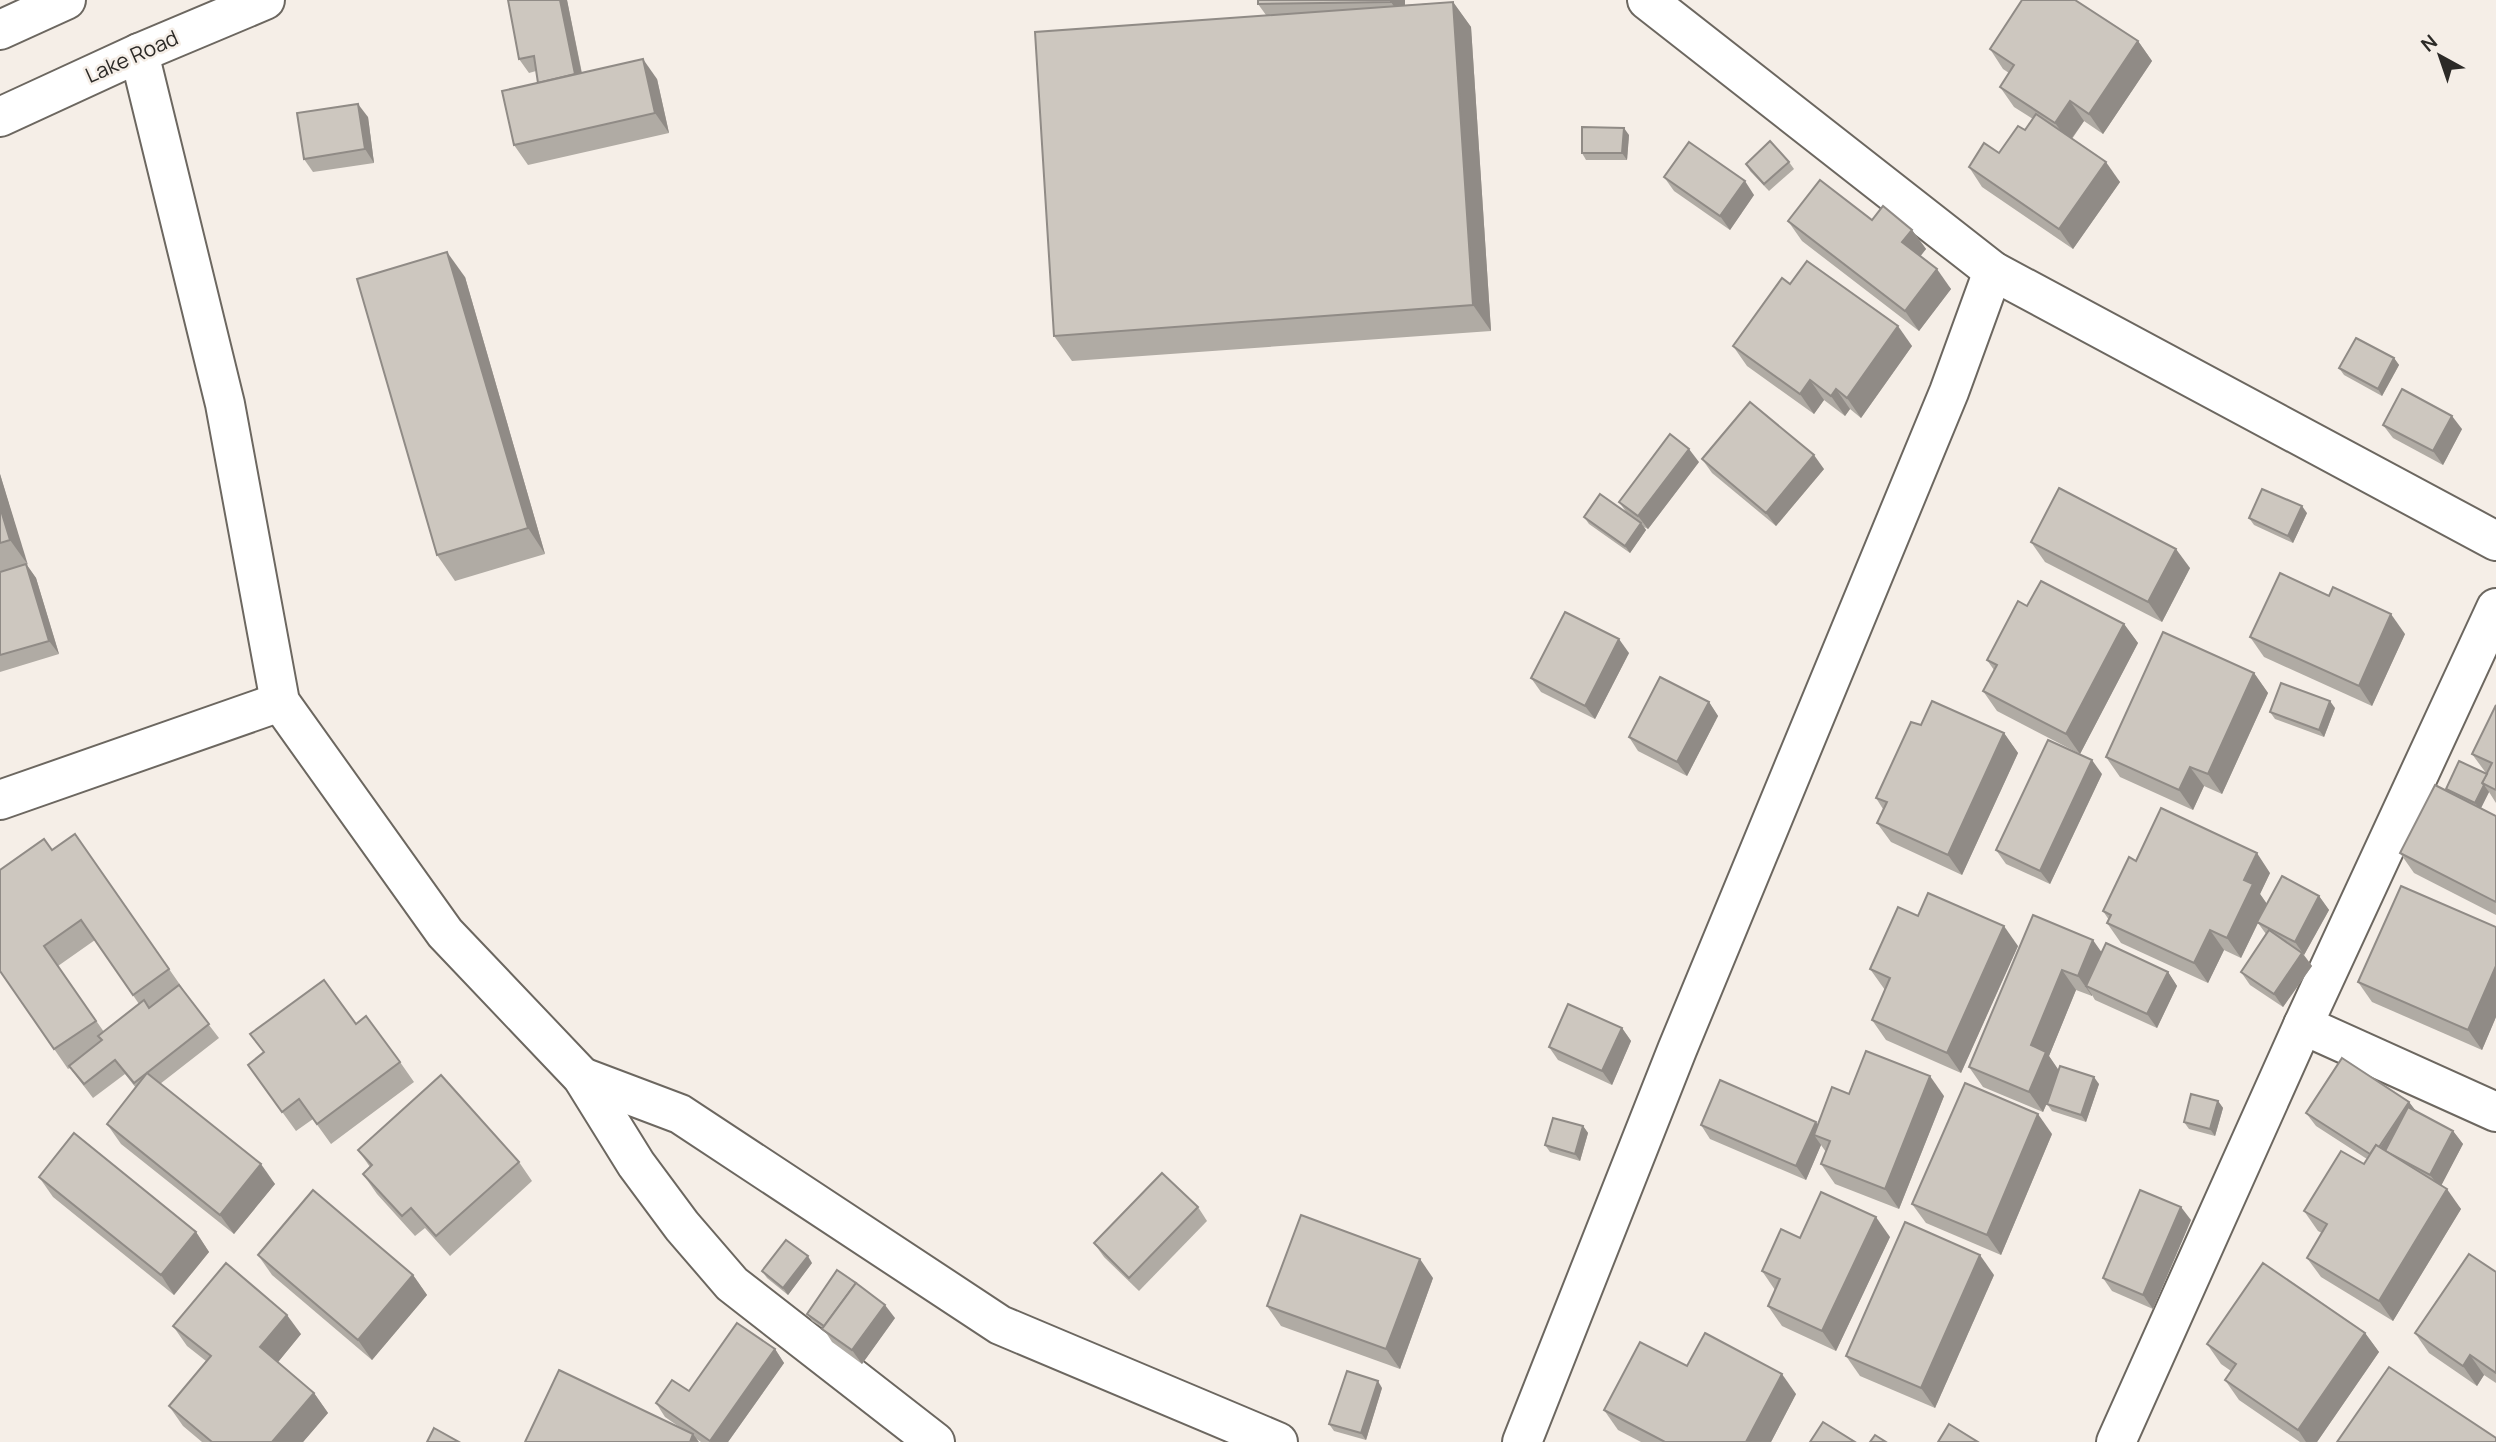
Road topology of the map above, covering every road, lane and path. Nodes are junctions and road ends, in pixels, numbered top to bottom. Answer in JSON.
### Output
{"nodes":[{"id":1,"x":66,"y":0,"type":"edge"},
{"id":2,"x":265,"y":0,"type":"edge"},
{"id":3,"x":1647,"y":0,"type":"edge"},
{"id":4,"x":0,"y":30,"type":"edge"},
{"id":5,"x":139,"y":53,"type":"junction"},
{"id":6,"x":0,"y":117,"type":"edge"},
{"id":7,"x":1993,"y":271,"type":"junction"},
{"id":8,"x":2496,"y":541,"type":"edge"},
{"id":9,"x":2496,"y":608,"type":"edge"},
{"id":10,"x":281,"y":702,"type":"junction"},
{"id":11,"x":0,"y":800,"type":"edge"},
{"id":12,"x":2303,"y":1025,"type":"junction"},
{"id":13,"x":582,"y":1077,"type":"junction"},
{"id":14,"x":2496,"y":1112,"type":"edge"},
{"id":15,"x":935,"y":1442,"type":"edge"},
{"id":16,"x":1278,"y":1442,"type":"edge"},
{"id":17,"x":1522,"y":1442,"type":"edge"},
{"id":18,"x":2116,"y":1442,"type":"edge"}],
"edges":[{"from":1,"to":4,"type":"street"},
{"from":2,"to":5,"type":"street","name":"Lake Road"},
{"from":3,"to":7,"type":"street"},
{"from":5,"to":6,"type":"street","name":"Lake Road"},
{"from":5,"to":10,"type":"street"},
{"from":7,"to":8,"type":"street"},
{"from":7,"to":17,"type":"street"},
{"from":9,"to":12,"type":"street"},
{"from":10,"to":11,"type":"street"},
{"from":10,"to":13,"type":"street"},
{"from":12,"to":14,"type":"street"},
{"from":12,"to":18,"type":"street"},
{"from":13,"to":15,"type":"street"},
{"from":13,"to":16,"type":"street"}]}
